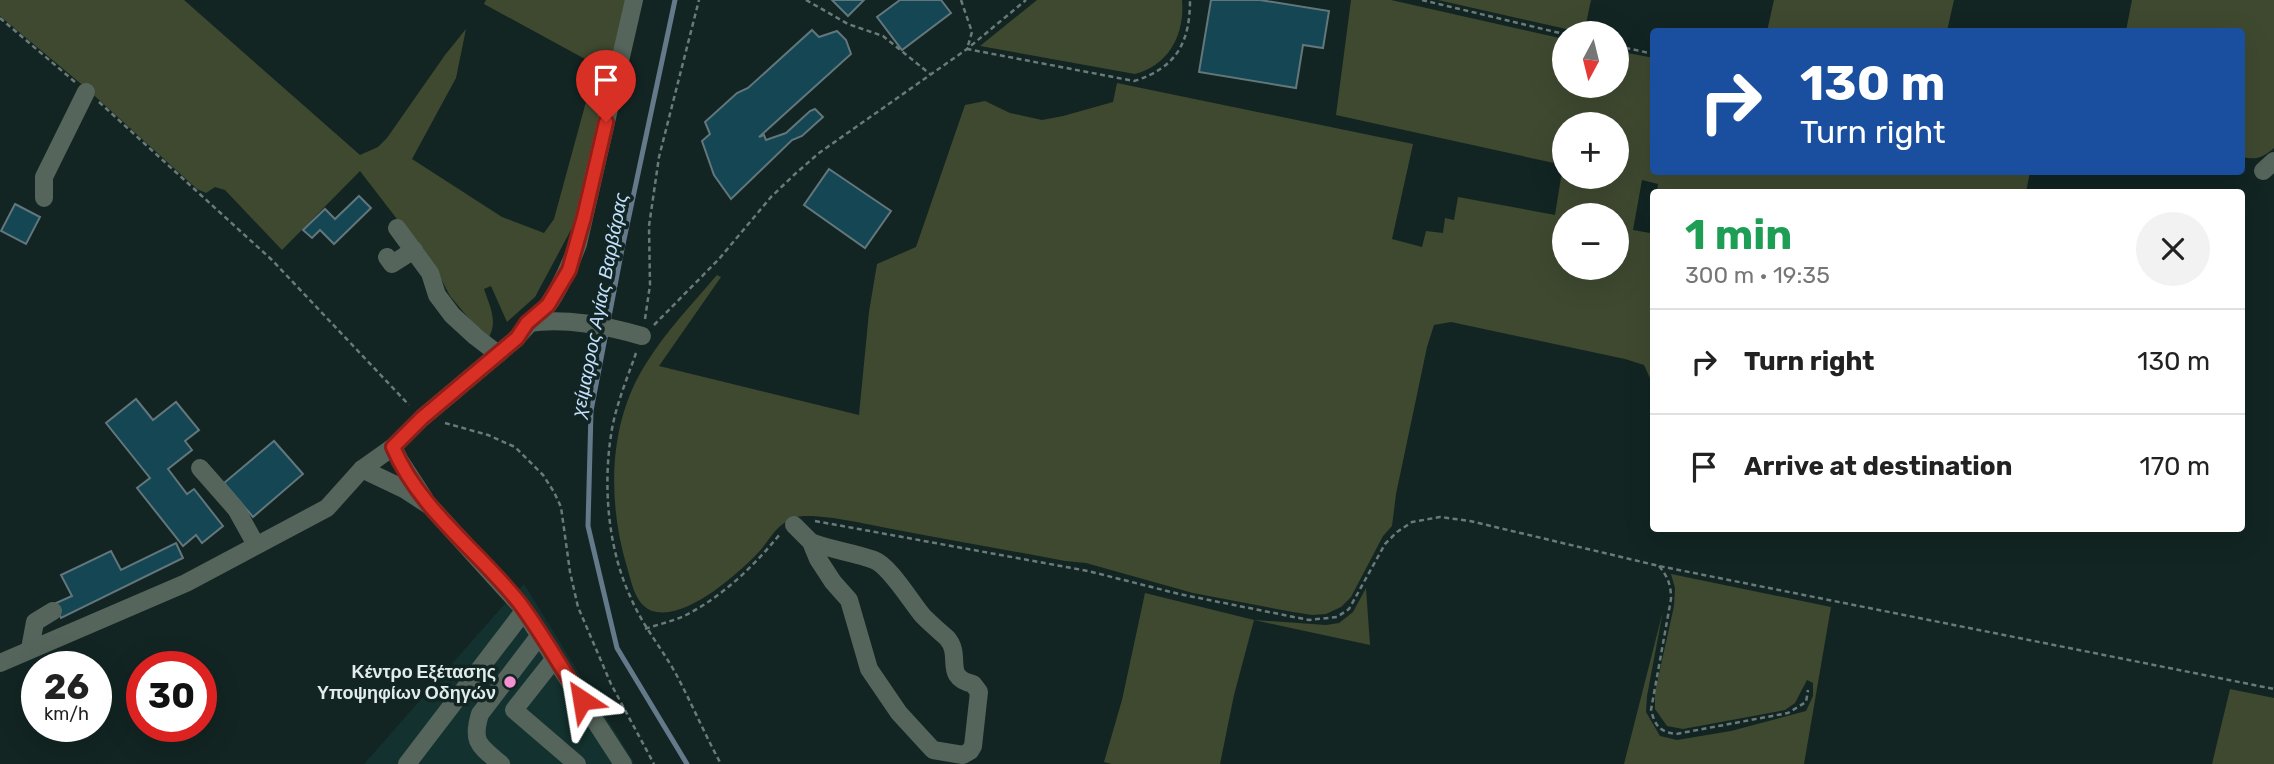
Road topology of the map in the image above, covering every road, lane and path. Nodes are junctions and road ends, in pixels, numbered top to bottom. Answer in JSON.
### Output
{"nodes":[{"id":1,"x":634,"y":0,"type":"edge"},
{"id":2,"x":699,"y":0,"type":"edge"},
{"id":3,"x":806,"y":0,"type":"edge"},
{"id":4,"x":961,"y":0,"type":"edge"},
{"id":5,"x":1026,"y":0,"type":"edge"},
{"id":6,"x":1190,"y":0,"type":"edge"},
{"id":7,"x":1422,"y":0,"type":"edge"},
{"id":8,"x":0,"y":18,"type":"edge"},
{"id":9,"x":1552,"y":31,"type":"edge"},
{"id":10,"x":967,"y":49,"type":"junction"},
{"id":11,"x":1629,"y":49,"type":"edge"},
{"id":12,"x":1650,"y":53,"type":"edge"},
{"id":13,"x":930,"y":74,"type":"junction"},
{"id":14,"x":86,"y":92,"type":"junction"},
{"id":15,"x":44,"y":198,"type":"dead end"},
{"id":16,"x":397,"y":228,"type":"dead end"},
{"id":17,"x":414,"y":250,"type":"junction"},
{"id":18,"x":387,"y":257,"type":"dead end"},
{"id":19,"x":527,"y":323,"type":"junction"},
{"id":20,"x":634,"y":334,"type":"junction"},
{"id":21,"x":498,"y":354,"type":"junction"},
{"id":22,"x":422,"y":418,"type":"junction"},
{"id":23,"x":393,"y":447,"type":"junction"},
{"id":24,"x":200,"y":468,"type":"dead end"},
{"id":25,"x":362,"y":469,"type":"junction"},
{"id":26,"x":430,"y":506,"type":"junction"},
{"id":27,"x":794,"y":525,"type":"junction"},
{"id":28,"x":811,"y":542,"type":"junction"},
{"id":29,"x":256,"y":545,"type":"junction"},
{"id":30,"x":1659,"y":566,"type":"junction"},
{"id":31,"x":53,"y":611,"type":"dead end"},
{"id":32,"x":524,"y":611,"type":"junction"},
{"id":33,"x":645,"y":629,"type":"junction"},
{"id":34,"x":540,"y":635,"type":"junction"},
{"id":35,"x":30,"y":649,"type":"junction"},
{"id":36,"x":555,"y":658,"type":"junction"},
{"id":37,"x":0,"y":663,"type":"edge"},
{"id":38,"x":1808,"y":690,"type":"dead end"},
{"id":39,"x":2274,"y":690,"type":"edge"},
{"id":40,"x":407,"y":764,"type":"edge"},
{"id":41,"x":501,"y":764,"type":"edge"},
{"id":42,"x":577,"y":764,"type":"edge"},
{"id":43,"x":623,"y":764,"type":"edge"},
{"id":44,"x":654,"y":764,"type":"edge"},
{"id":45,"x":721,"y":764,"type":"edge"}],
"edges":[{"from":1,"to":19,"type":"street"},
{"from":2,"to":20,"type":"path"},
{"from":3,"to":13,"type":"path"},
{"from":4,"to":10,"type":"path"},
{"from":5,"to":10,"type":"path"},
{"from":6,"to":10,"type":"path"},
{"from":7,"to":9,"type":"path"},
{"from":8,"to":14,"type":"path"},
{"from":10,"to":13,"type":"path"},
{"from":11,"to":12,"type":"path"},
{"from":13,"to":20,"type":"path"},
{"from":14,"to":15,"type":"street"},
{"from":14,"to":22,"type":"path"},
{"from":16,"to":17,"type":"street"},
{"from":17,"to":18,"type":"street"},
{"from":17,"to":21,"type":"street"},
{"from":19,"to":20,"type":"street"},
{"from":19,"to":21,"type":"street"},
{"from":20,"to":33,"type":"path"},
{"from":21,"to":22,"type":"street"},
{"from":22,"to":23,"type":"street"},
{"from":22,"to":44,"type":"path"},
{"from":23,"to":25,"type":"street"},
{"from":23,"to":26,"type":"street"},
{"from":24,"to":29,"type":"street"},
{"from":25,"to":26,"type":"street"},
{"from":25,"to":29,"type":"street"},
{"from":26,"to":32,"type":"street"},
{"from":27,"to":28,"type":"street"},
{"from":27,"to":30,"type":"path"},
{"from":27,"to":33,"type":"path"},
{"from":28,"to":28,"type":"street"},
{"from":29,"to":35,"type":"street"},
{"from":30,"to":38,"type":"path"},
{"from":30,"to":39,"type":"path"},
{"from":31,"to":35,"type":"street"},
{"from":32,"to":34,"type":"street"},
{"from":32,"to":40,"type":"street"},
{"from":33,"to":45,"type":"path"},
{"from":34,"to":36,"type":"street"},
{"from":34,"to":41,"type":"street"},
{"from":35,"to":37,"type":"street"},
{"from":36,"to":42,"type":"street"},
{"from":36,"to":43,"type":"street"}]}
